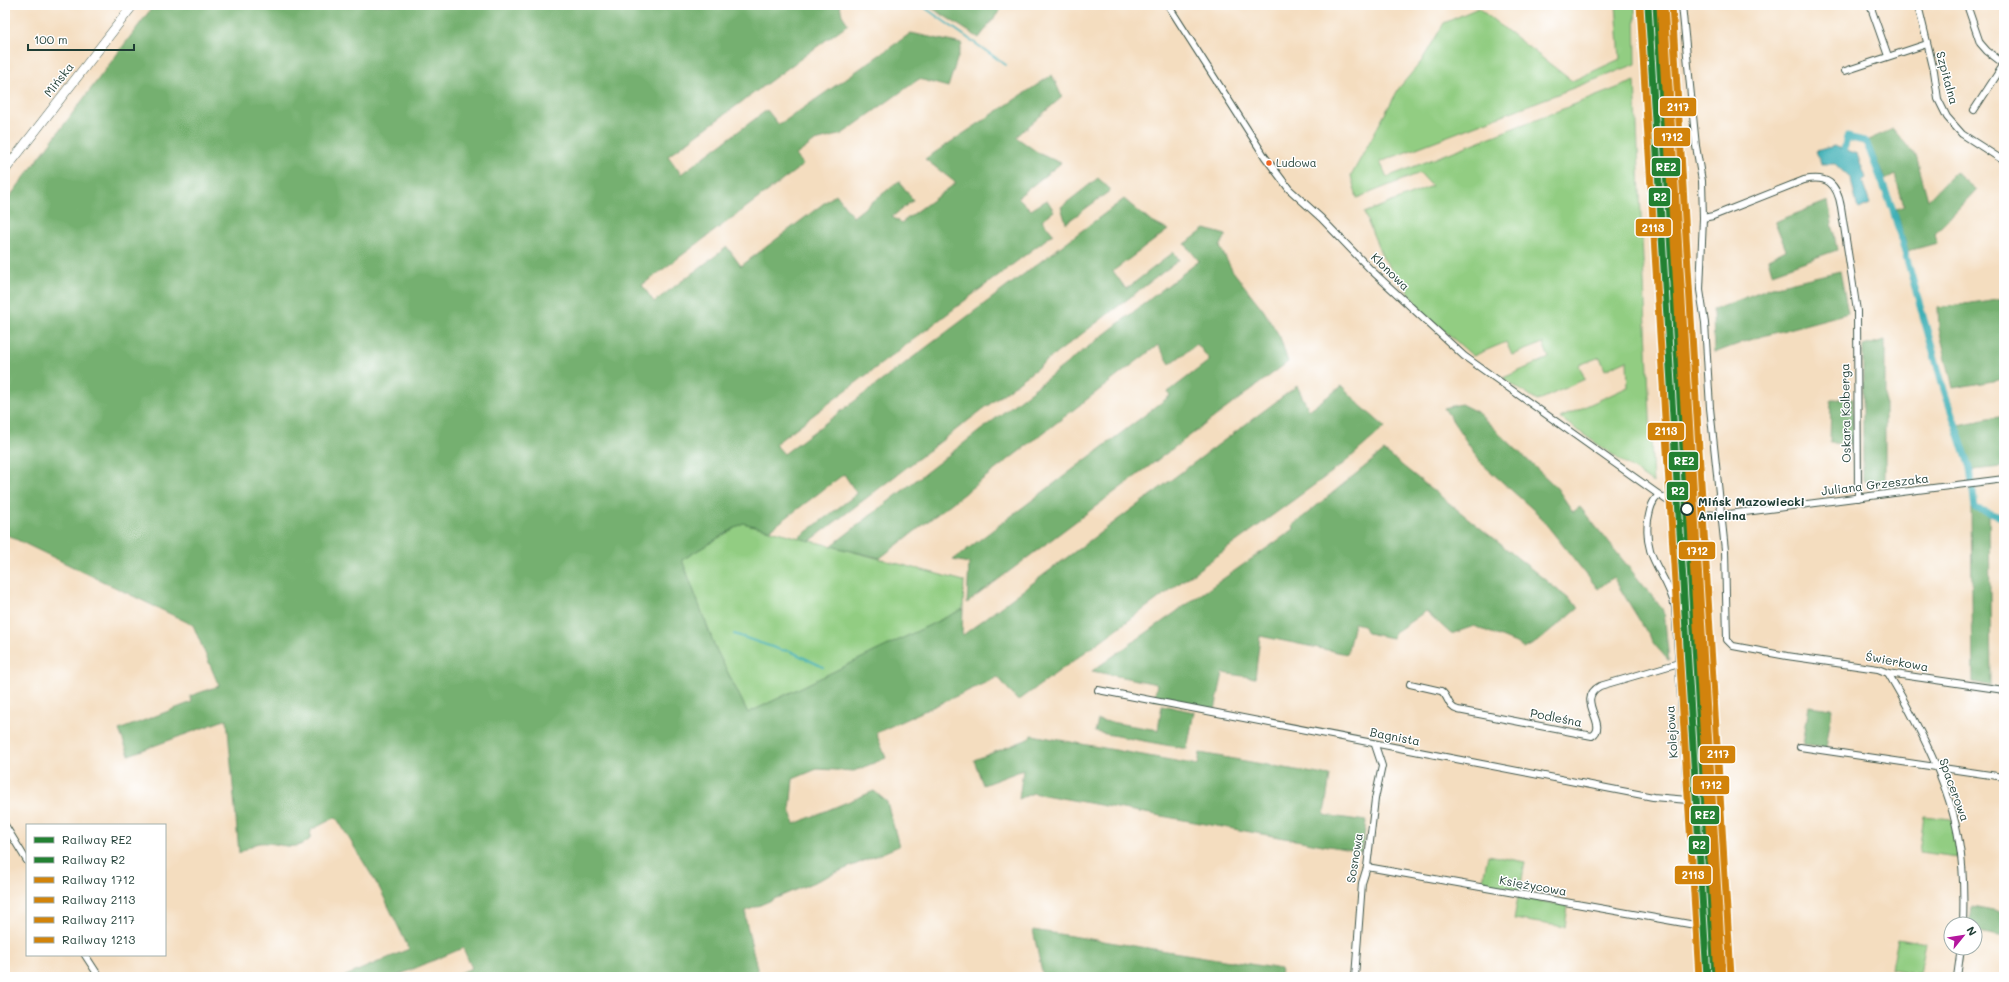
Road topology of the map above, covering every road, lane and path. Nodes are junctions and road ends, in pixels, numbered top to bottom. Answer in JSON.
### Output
{"nodes":[{"id":1,"x":133,"y":5,"type":"edge"},
{"id":2,"x":1168,"y":5,"type":"edge"},
{"id":3,"x":1682,"y":5,"type":"edge"},
{"id":4,"x":1870,"y":5,"type":"edge"},
{"id":5,"x":1918,"y":5,"type":"edge"},
{"id":6,"x":1967,"y":5,"type":"edge"},
{"id":7,"x":1927,"y":44,"type":"junction"},
{"id":8,"x":1888,"y":56,"type":"junction"},
{"id":9,"x":2004,"y":64,"type":"edge"},
{"id":10,"x":1845,"y":71,"type":"dead end"},
{"id":11,"x":1974,"y":110,"type":"dead end"},
{"id":12,"x":2004,"y":161,"type":"edge"},
{"id":13,"x":5,"y":170,"type":"edge"},
{"id":14,"x":1703,"y":218,"type":"junction"},
{"id":15,"x":2004,"y":479,"type":"edge"},
{"id":16,"x":1658,"y":495,"type":"junction"},
{"id":17,"x":1858,"y":498,"type":"junction"},
{"id":18,"x":1721,"y":515,"type":"junction"},
{"id":19,"x":1679,"y":663,"type":"junction"},
{"id":20,"x":1888,"y":673,"type":"junction"},
{"id":21,"x":1410,"y":684,"type":"dead end"},
{"id":22,"x":1098,"y":690,"type":"dead end"},
{"id":23,"x":2004,"y":690,"type":"edge"},
{"id":24,"x":1375,"y":745,"type":"junction"},
{"id":25,"x":1800,"y":747,"type":"dead end"},
{"id":26,"x":1936,"y":768,"type":"junction"},
{"id":27,"x":2004,"y":777,"type":"edge"},
{"id":28,"x":1688,"y":800,"type":"junction"},
{"id":29,"x":5,"y":825,"type":"edge"},
{"id":30,"x":26,"y":859,"type":"edge"},
{"id":31,"x":1367,"y":867,"type":"junction"},
{"id":32,"x":1963,"y":916,"type":"edge"},
{"id":33,"x":1695,"y":925,"type":"junction"},
{"id":34,"x":86,"y":956,"type":"edge"},
{"id":35,"x":1960,"y":956,"type":"edge"},
{"id":36,"x":98,"y":976,"type":"dead end"},
{"id":37,"x":1355,"y":977,"type":"edge"},
{"id":38,"x":1699,"y":977,"type":"edge"},
{"id":39,"x":1956,"y":977,"type":"edge"}],
"edges":[{"from":1,"to":13,"type":"main road","name":"Mińska"},
{"from":2,"to":16,"type":"street","name":"Klonowa"},
{"from":3,"to":14,"type":"street","name":"Świerkowa"},
{"from":4,"to":8,"type":"street"},
{"from":5,"to":7,"type":"street","name":"Szpitalna"},
{"from":6,"to":9,"type":"street"},
{"from":7,"to":8,"type":"street","name":"Szpitalna"},
{"from":7,"to":12,"type":"street","name":"Szpitalna"},
{"from":8,"to":10,"type":"street","name":"Szpitalna"},
{"from":9,"to":11,"type":"street"},
{"from":14,"to":17,"type":"street","name":"Oskara Kolberga"},
{"from":14,"to":18,"type":"street","name":"Świerkowa"},
{"from":15,"to":17,"type":"street","name":"Juliana Grzeszaka"},
{"from":16,"to":18,"type":"street","name":"Juliana Grzeszaka"},
{"from":16,"to":19,"type":"street","name":"Kolejowa"},
{"from":17,"to":18,"type":"street","name":"Juliana Grzeszaka"},
{"from":18,"to":20,"type":"street","name":"Świerkowa"},
{"from":19,"to":21,"type":"street","name":"Podleśna"},
{"from":19,"to":28,"type":"street","name":"Kolejowa"},
{"from":20,"to":23,"type":"street","name":"Świerkowa"},
{"from":20,"to":26,"type":"street","name":"Spacerowa"},
{"from":22,"to":24,"type":"street","name":"Bagnista"},
{"from":24,"to":28,"type":"street","name":"Bagnista"},
{"from":24,"to":31,"type":"street","name":"Sosnowa"},
{"from":25,"to":26,"type":"street"},
{"from":26,"to":27,"type":"street"},
{"from":26,"to":32,"type":"street","name":"Spacerowa"},
{"from":28,"to":33,"type":"street","name":"Kolejowa"},
{"from":29,"to":30,"type":"street"},
{"from":31,"to":33,"type":"street","name":"Księżycowa"},
{"from":31,"to":37,"type":"street","name":"Sosnowa"},
{"from":33,"to":38,"type":"street","name":"Kolejowa"},
{"from":34,"to":36,"type":"street"},
{"from":35,"to":39,"type":"street"}]}
